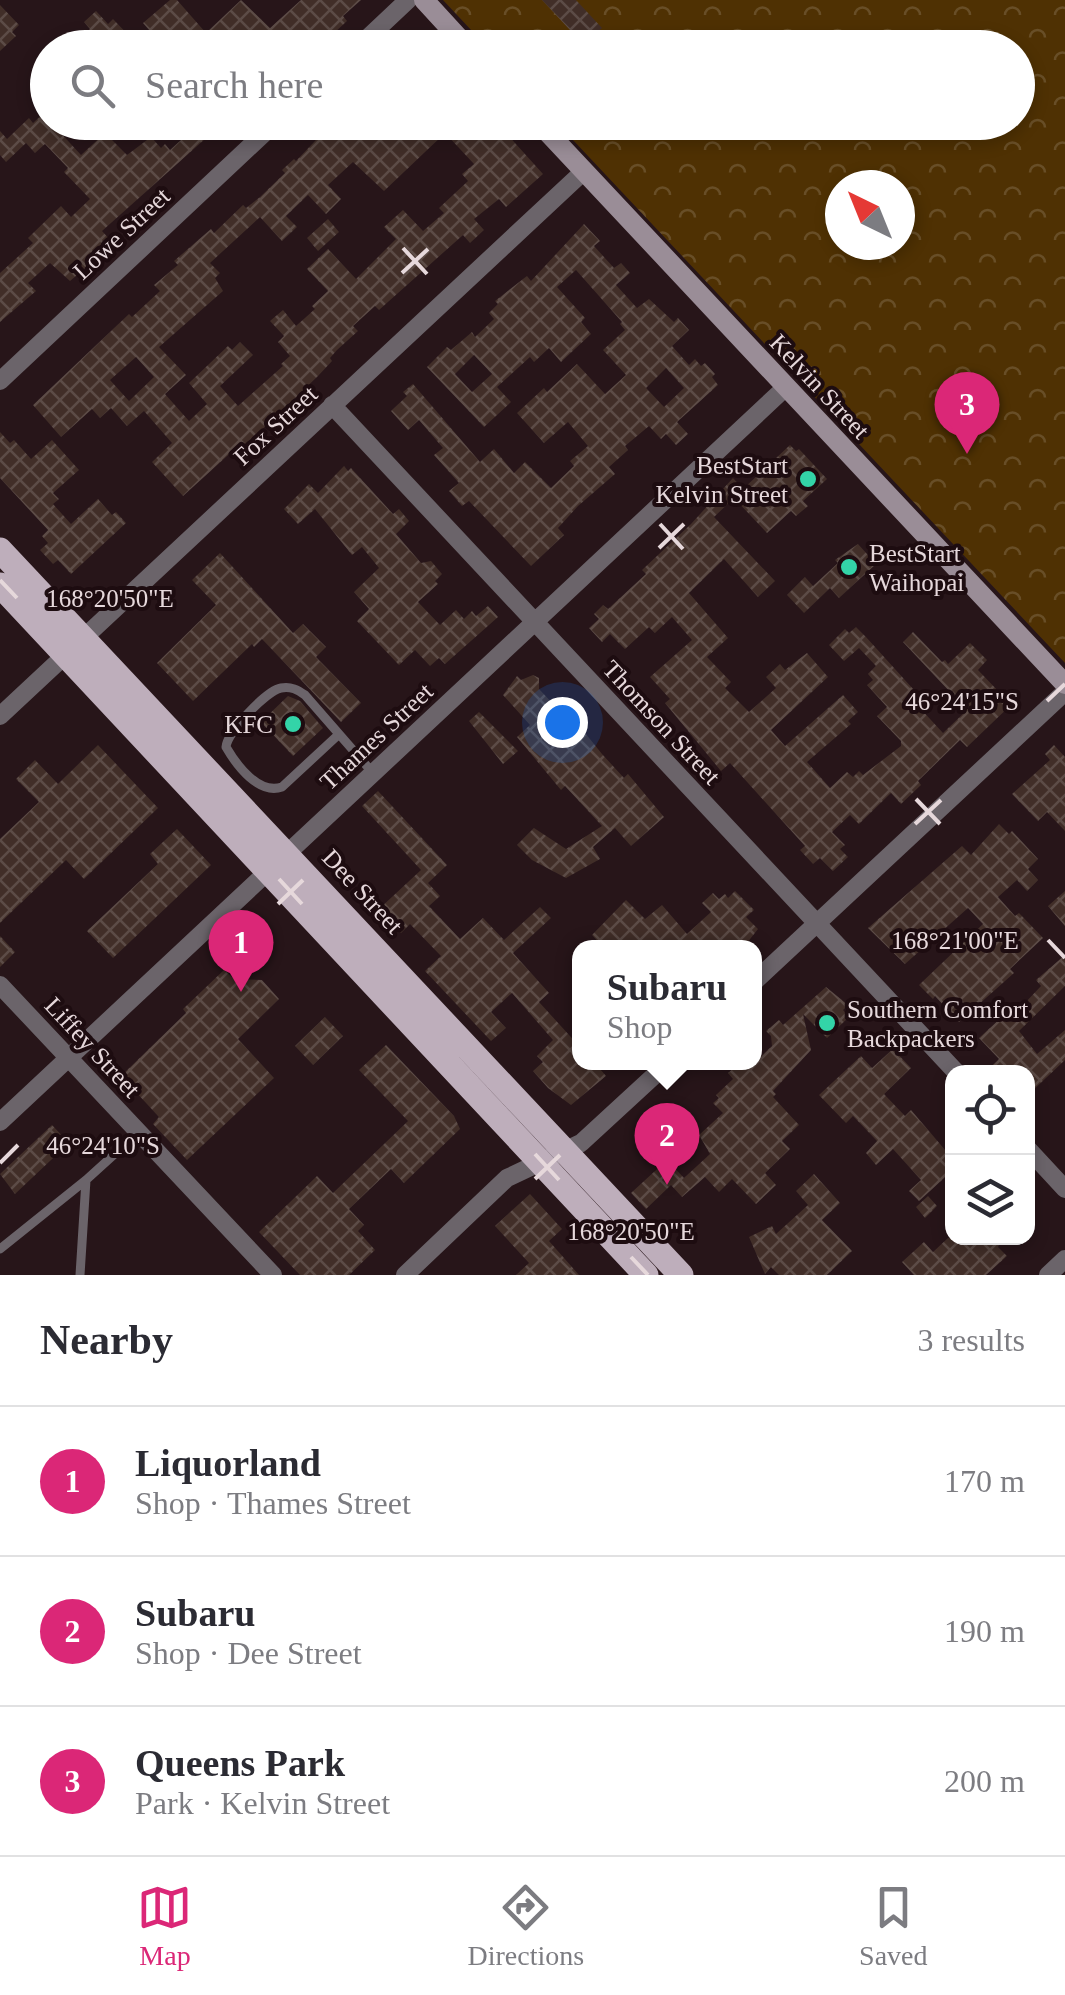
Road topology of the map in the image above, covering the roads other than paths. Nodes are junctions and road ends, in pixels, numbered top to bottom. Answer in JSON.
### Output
{"nodes":[{"id":1,"x":408,"y":0,"type":"edge"},
{"id":2,"x":424,"y":0,"type":"edge"},
{"id":3,"x":376,"y":30,"type":"edge"},
{"id":4,"x":452,"y":30,"type":"edge"},
{"id":5,"x":257,"y":140,"type":"edge"},
{"id":6,"x":555,"y":140,"type":"edge"},
{"id":7,"x":584,"y":171,"type":"junction"},
{"id":8,"x":0,"y":380,"type":"edge"},
{"id":9,"x":786,"y":386,"type":"junction"},
{"id":10,"x":332,"y":405,"type":"junction"},
{"id":11,"x":0,"y":550,"type":"edge"},
{"id":12,"x":0,"y":586,"type":"edge"},
{"id":13,"x":534,"y":622,"type":"junction"},
{"id":14,"x":74,"y":646,"type":"junction"},
{"id":15,"x":1065,"y":688,"type":"edge"},
{"id":16,"x":0,"y":716,"type":"edge"},
{"id":17,"x":337,"y":736,"type":"junction"},
{"id":18,"x":373,"y":773,"type":"junction"},
{"id":19,"x":277,"y":862,"type":"junction"},
{"id":20,"x":817,"y":924,"type":"junction"},
{"id":21,"x":762,"y":975,"type":"edge"},
{"id":22,"x":0,"y":985,"type":"edge"},
{"id":23,"x":68,"y":1058,"type":"junction"},
{"id":24,"x":949,"y":1065,"type":"edge"},
{"id":25,"x":660,"y":1070,"type":"edge"},
{"id":26,"x":0,"y":1122,"type":"edge"},
{"id":27,"x":138,"y":1132,"type":"junction"},
{"id":28,"x":1034,"y":1155,"type":"edge"},
{"id":29,"x":552,"y":1156,"type":"junction"},
{"id":30,"x":86,"y":1180,"type":"junction"},
{"id":31,"x":1065,"y":1189,"type":"edge"},
{"id":32,"x":0,"y":1249,"type":"edge"},
{"id":33,"x":1065,"y":1259,"type":"edge"},
{"id":34,"x":80,"y":1275,"type":"edge"},
{"id":35,"x":273,"y":1275,"type":"edge"},
{"id":36,"x":404,"y":1275,"type":"edge"},
{"id":37,"x":646,"y":1275,"type":"edge"},
{"id":38,"x":681,"y":1275,"type":"edge"},
{"id":39,"x":1048,"y":1275,"type":"edge"}],
"edges":[{"from":1,"to":3,"type":"street"},
{"from":2,"to":4,"type":"main road"},
{"from":5,"to":8,"type":"street","name":"Lowe Street"},
{"from":6,"to":7,"type":"main road","name":"Kelvin Street"},
{"from":7,"to":9,"type":"main road","name":"Kelvin Street"},
{"from":7,"to":10,"type":"street","name":"Fox Street"},
{"from":9,"to":13,"type":"street","name":"Thames Street"},
{"from":9,"to":15,"type":"main road","name":"Kelvin Street"},
{"from":10,"to":13,"type":"street","name":"Thomson Street"},
{"from":10,"to":14,"type":"street","name":"Fox Street"},
{"from":11,"to":14,"type":"main road"},
{"from":12,"to":14,"type":"main road"},
{"from":13,"to":18,"type":"street","name":"Thames Street"},
{"from":13,"to":20,"type":"street","name":"Thomson Street"},
{"from":14,"to":16,"type":"street","name":"Fox Street"},
{"from":14,"to":19,"type":"main road"},
{"from":15,"to":20,"type":"street"},
{"from":17,"to":17,"type":"lane"},
{"from":17,"to":18,"type":"lane"},
{"from":18,"to":19,"type":"street","name":"Thames Street"},
{"from":19,"to":23,"type":"street","name":"Thames Street"},
{"from":19,"to":29,"type":"main road"},
{"from":20,"to":21,"type":"street"},
{"from":20,"to":24,"type":"street","name":"Thomson Street"},
{"from":22,"to":23,"type":"street","name":"Liffey Street"},
{"from":23,"to":26,"type":"street","name":"Thames Street"},
{"from":23,"to":27,"type":"street","name":"Liffey Street"},
{"from":25,"to":29,"type":"street"},
{"from":27,"to":30,"type":"lane"},
{"from":27,"to":35,"type":"street","name":"Liffey Street"},
{"from":28,"to":31,"type":"street"},
{"from":29,"to":36,"type":"street"},
{"from":29,"to":37,"type":"main road"},
{"from":29,"to":38,"type":"main road"},
{"from":30,"to":32,"type":"lane"},
{"from":30,"to":34,"type":"lane"},
{"from":33,"to":39,"type":"street"}]}
